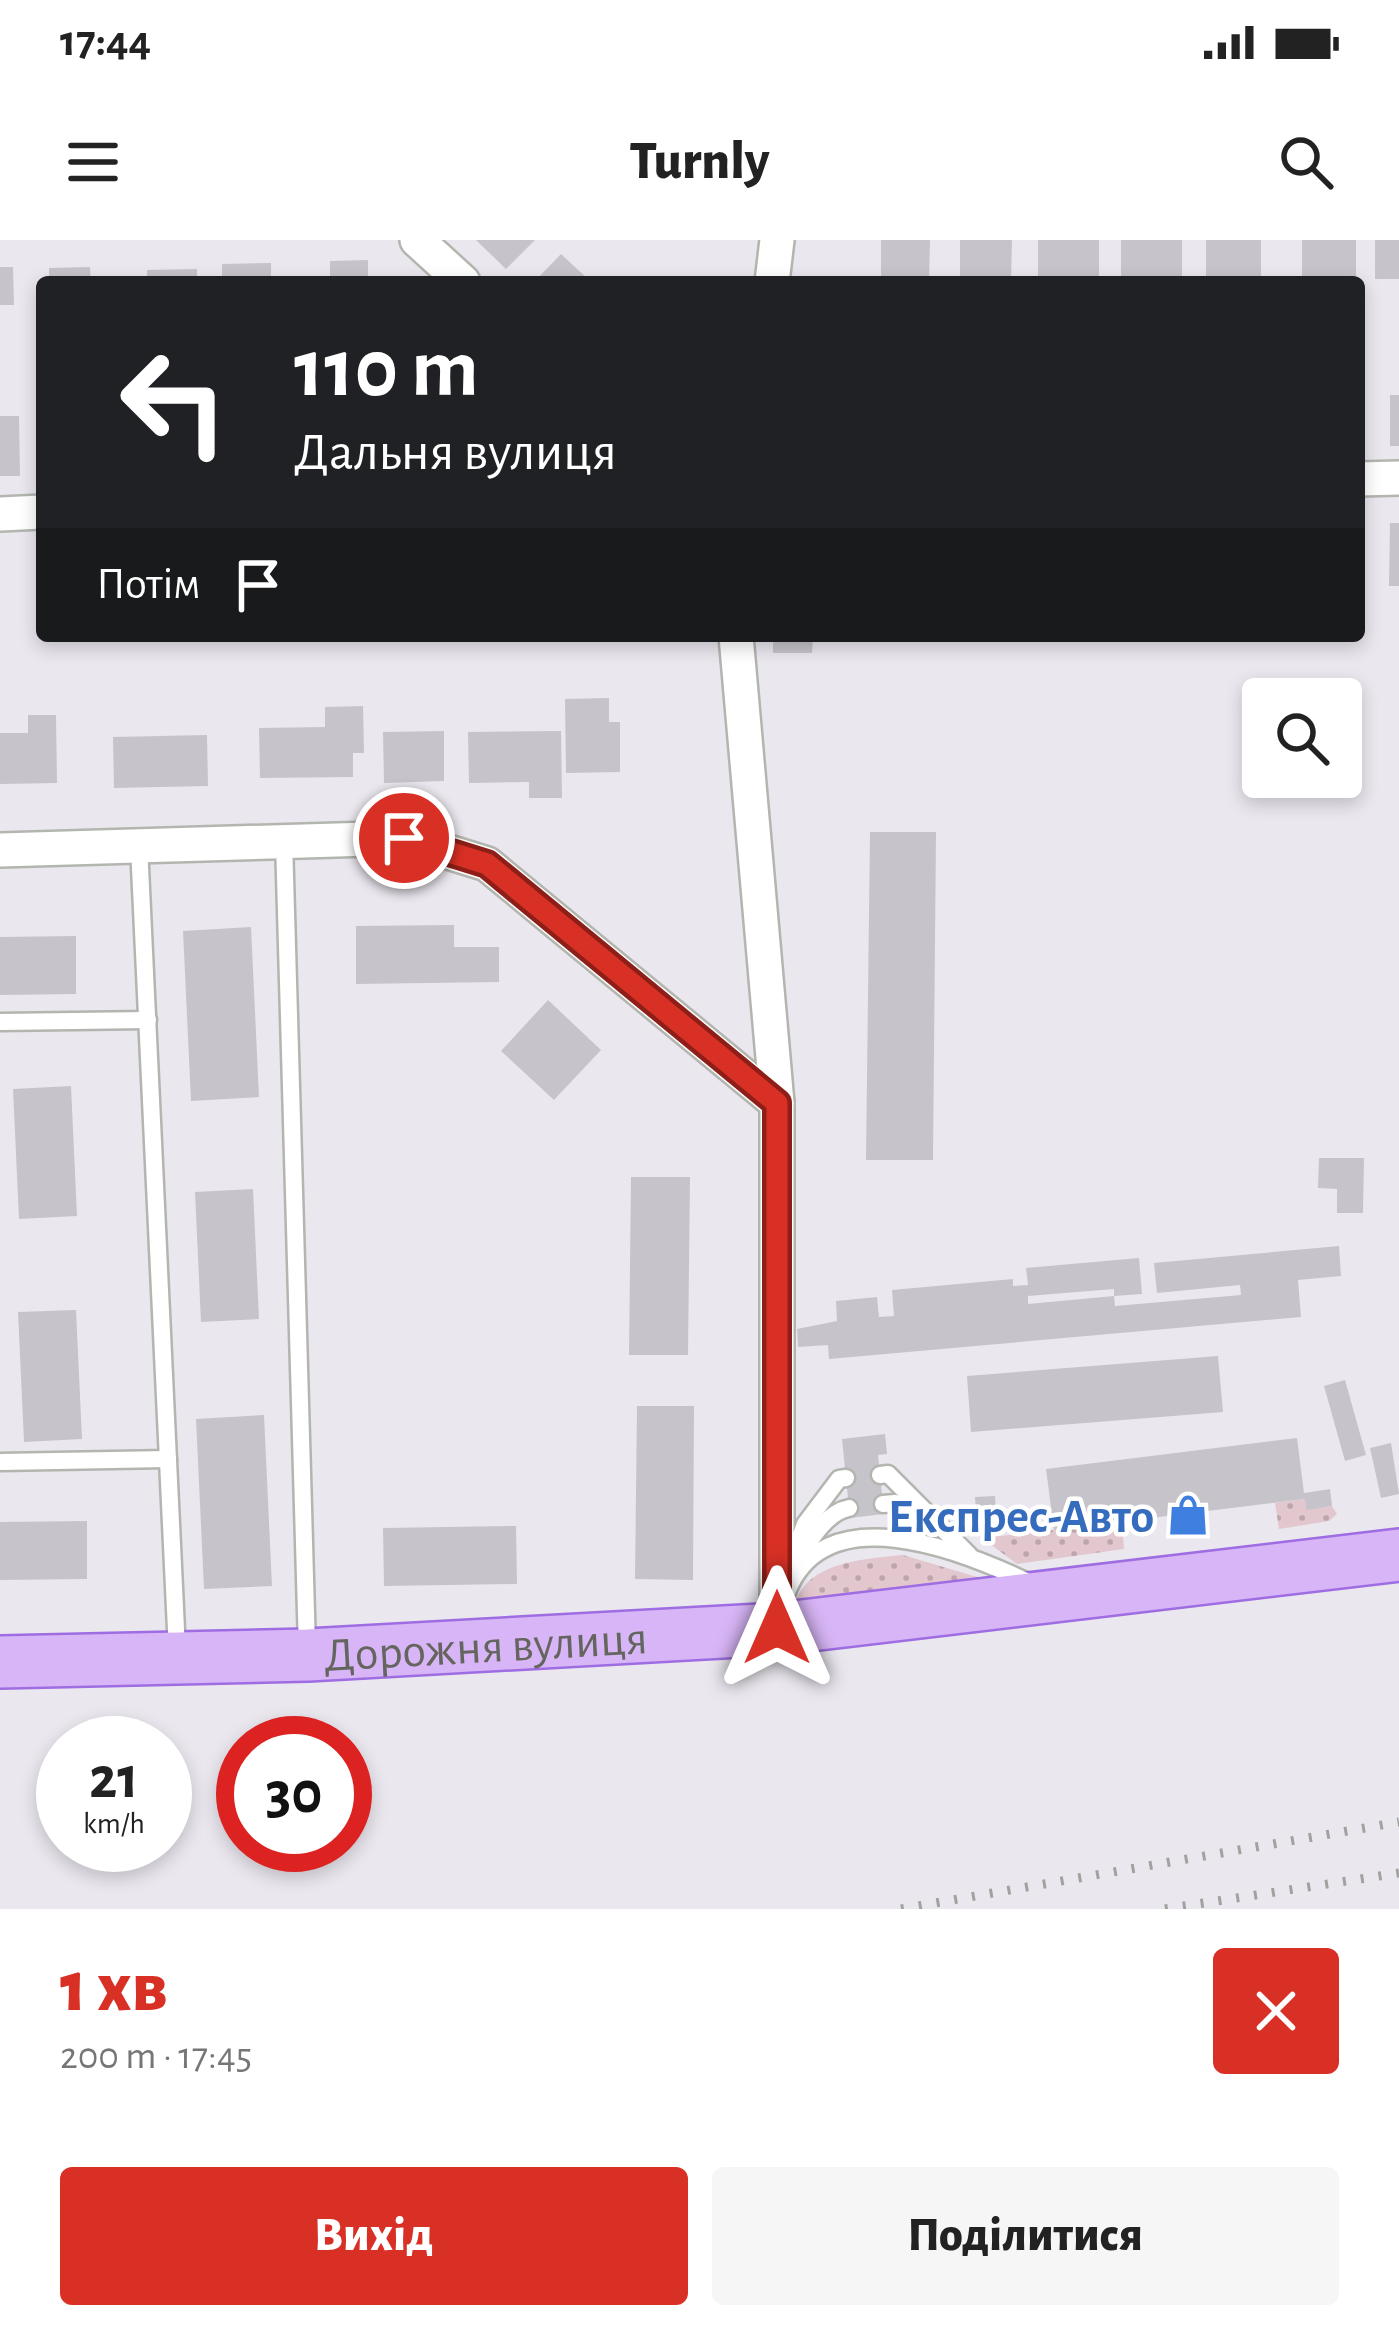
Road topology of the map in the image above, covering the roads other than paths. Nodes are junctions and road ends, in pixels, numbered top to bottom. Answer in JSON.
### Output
{"nodes":[{"id":1,"x":417,"y":240,"type":"edge"},
{"id":2,"x":777,"y":240,"type":"edge"},
{"id":3,"x":456,"y":276,"type":"edge"},
{"id":4,"x":773,"y":276,"type":"edge"},
{"id":5,"x":1399,"y":478,"type":"edge"},
{"id":6,"x":1365,"y":479,"type":"edge"},
{"id":7,"x":36,"y":512,"type":"edge"},
{"id":8,"x":0,"y":514,"type":"edge"},
{"id":9,"x":737,"y":642,"type":"edge"},
{"id":10,"x":284,"y":841,"type":"junction"},
{"id":11,"x":139,"y":846,"type":"junction"},
{"id":12,"x":0,"y":850,"type":"edge"},
{"id":13,"x":148,"y":1020,"type":"junction"},
{"id":14,"x":0,"y":1022,"type":"edge"},
{"id":15,"x":777,"y":1103,"type":"junction"},
{"id":16,"x":168,"y":1459,"type":"junction"},
{"id":17,"x":0,"y":1462,"type":"edge"},
{"id":18,"x":880,"y":1474,"type":"dead end"},
{"id":19,"x":846,"y":1478,"type":"dead end"},
{"id":20,"x":883,"y":1504,"type":"dead end"},
{"id":21,"x":849,"y":1508,"type":"dead end"},
{"id":22,"x":1399,"y":1555,"type":"edge"},
{"id":23,"x":974,"y":1560,"type":"junction"},
{"id":24,"x":1058,"y":1596,"type":"junction"},
{"id":25,"x":782,"y":1610,"type":"junction"},
{"id":26,"x":308,"y":1654,"type":"junction"},
{"id":27,"x":177,"y":1658,"type":"junction"},
{"id":28,"x":0,"y":1662,"type":"edge"}],
"edges":[{"from":1,"to":3,"type":"street"},
{"from":2,"to":4,"type":"street"},
{"from":5,"to":6,"type":"street"},
{"from":7,"to":8,"type":"street"},
{"from":9,"to":15,"type":"street"},
{"from":10,"to":11,"type":"street"},
{"from":10,"to":15,"type":"street"},
{"from":10,"to":26,"type":"lane"},
{"from":11,"to":12,"type":"street"},
{"from":11,"to":13,"type":"lane"},
{"from":13,"to":14,"type":"lane"},
{"from":13,"to":16,"type":"lane"},
{"from":15,"to":25,"type":"street"},
{"from":16,"to":17,"type":"lane"},
{"from":16,"to":27,"type":"lane"},
{"from":18,"to":23,"type":"lane"},
{"from":19,"to":25,"type":"lane"},
{"from":20,"to":23,"type":"lane"},
{"from":21,"to":25,"type":"lane"},
{"from":22,"to":24,"type":"main road","name":"Дорожня вулиця"},
{"from":23,"to":24,"type":"lane"},
{"from":23,"to":25,"type":"lane"},
{"from":24,"to":25,"type":"main road","name":"Дорожня вулиця"},
{"from":25,"to":26,"type":"main road","name":"Дорожня вулиця"},
{"from":26,"to":27,"type":"main road","name":"Дорожня вулиця"},
{"from":27,"to":28,"type":"main road","name":"Дорожня вулиця"}]}
